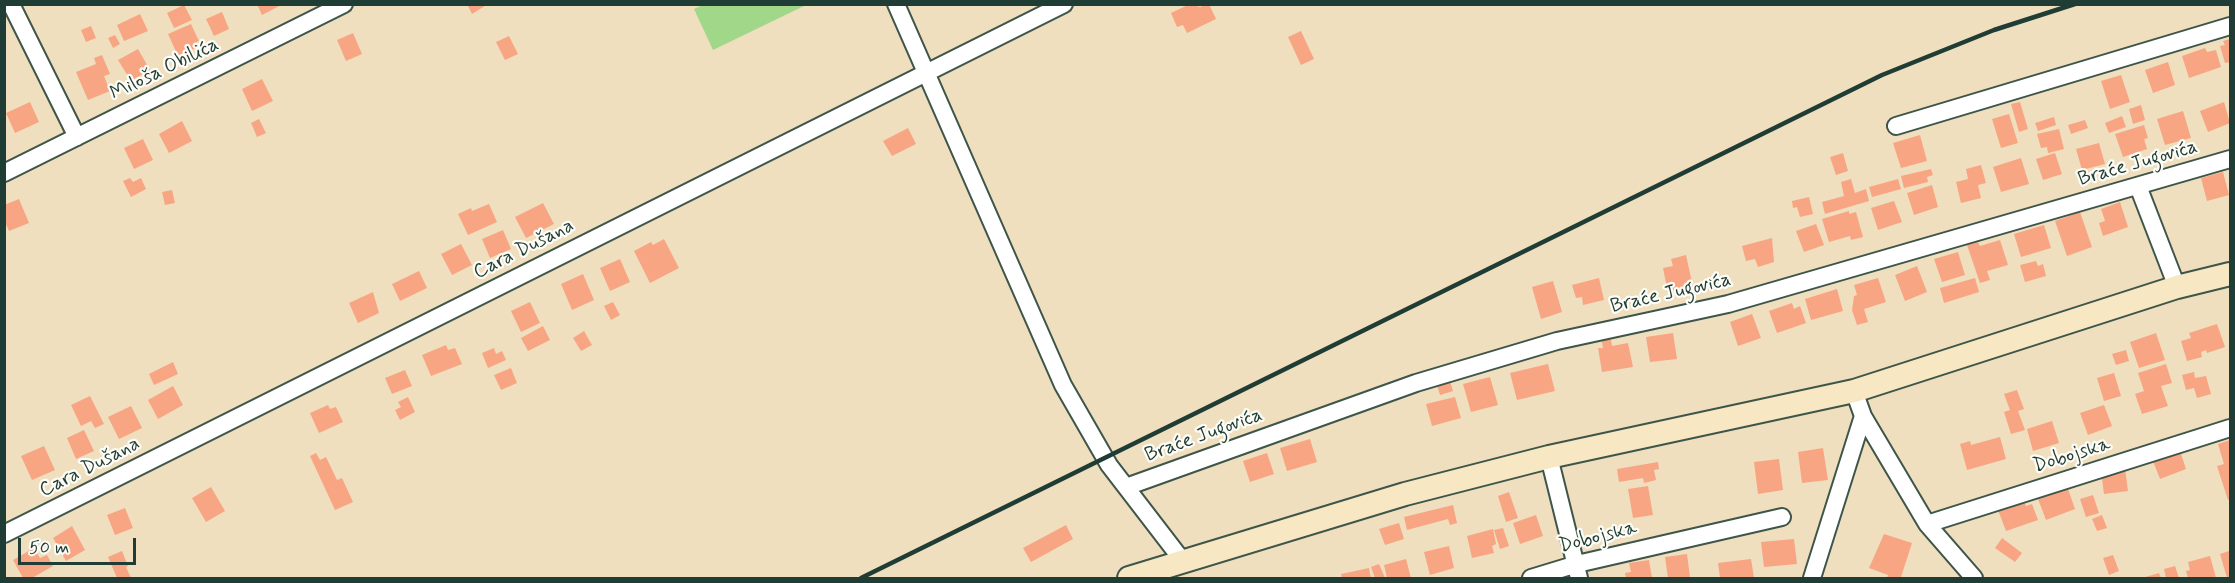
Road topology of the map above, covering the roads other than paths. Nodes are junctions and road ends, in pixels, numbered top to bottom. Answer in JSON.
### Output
{"nodes":[{"id":1,"x":11,"y":4,"type":"edge"},
{"id":2,"x":344,"y":4,"type":"edge"},
{"id":3,"x":896,"y":4,"type":"edge"},
{"id":4,"x":1064,"y":4,"type":"edge"},
{"id":5,"x":2230,"y":26,"type":"edge"},
{"id":6,"x":926,"y":72,"type":"junction"},
{"id":7,"x":1896,"y":126,"type":"dead end"},
{"id":8,"x":77,"y":136,"type":"junction"},
{"id":9,"x":2230,"y":159,"type":"edge"},
{"id":10,"x":4,"y":173,"type":"edge"},
{"id":11,"x":2138,"y":186,"type":"junction"},
{"id":12,"x":2230,"y":274,"type":"edge"},
{"id":13,"x":2177,"y":287,"type":"junction"},
{"id":14,"x":1854,"y":390,"type":"junction"},
{"id":15,"x":1863,"y":416,"type":"junction"},
{"id":16,"x":2230,"y":428,"type":"edge"},
{"id":17,"x":1549,"y":457,"type":"junction"},
{"id":18,"x":1125,"y":487,"type":"junction"},
{"id":19,"x":1782,"y":518,"type":"dead end"},
{"id":20,"x":1927,"y":524,"type":"junction"},
{"id":21,"x":4,"y":534,"type":"edge"},
{"id":22,"x":1182,"y":560,"type":"junction"},
{"id":23,"x":1578,"y":571,"type":"edge"},
{"id":24,"x":1129,"y":579,"type":"edge"},
{"id":25,"x":1531,"y":579,"type":"edge"},
{"id":26,"x":1812,"y":579,"type":"edge"},
{"id":27,"x":1974,"y":579,"type":"edge"}],
"edges":[{"from":1,"to":8,"type":"street"},
{"from":2,"to":8,"type":"street","name":"Miloša Obilića"},
{"from":3,"to":6,"type":"street"},
{"from":4,"to":6,"type":"street","name":"Cara Dušana"},
{"from":5,"to":7,"type":"street"},
{"from":6,"to":18,"type":"street"},
{"from":6,"to":21,"type":"street","name":"Cara Dušana"},
{"from":8,"to":10,"type":"street","name":"Miloša Obilića"},
{"from":9,"to":11,"type":"street","name":"Braće Jugovića"},
{"from":11,"to":13,"type":"street"},
{"from":11,"to":18,"type":"street","name":"Braće Jugovića"},
{"from":12,"to":13,"type":"main road"},
{"from":13,"to":14,"type":"main road"},
{"from":14,"to":15,"type":"street"},
{"from":14,"to":17,"type":"main road"},
{"from":15,"to":20,"type":"street"},
{"from":15,"to":26,"type":"street"},
{"from":16,"to":20,"type":"street","name":"Dobojska"},
{"from":17,"to":22,"type":"main road"},
{"from":17,"to":23,"type":"street"},
{"from":18,"to":22,"type":"street"},
{"from":19,"to":23,"type":"street","name":"Dobojska"},
{"from":20,"to":27,"type":"street"},
{"from":22,"to":24,"type":"main road"},
{"from":23,"to":25,"type":"street","name":"Dobojska"}]}
